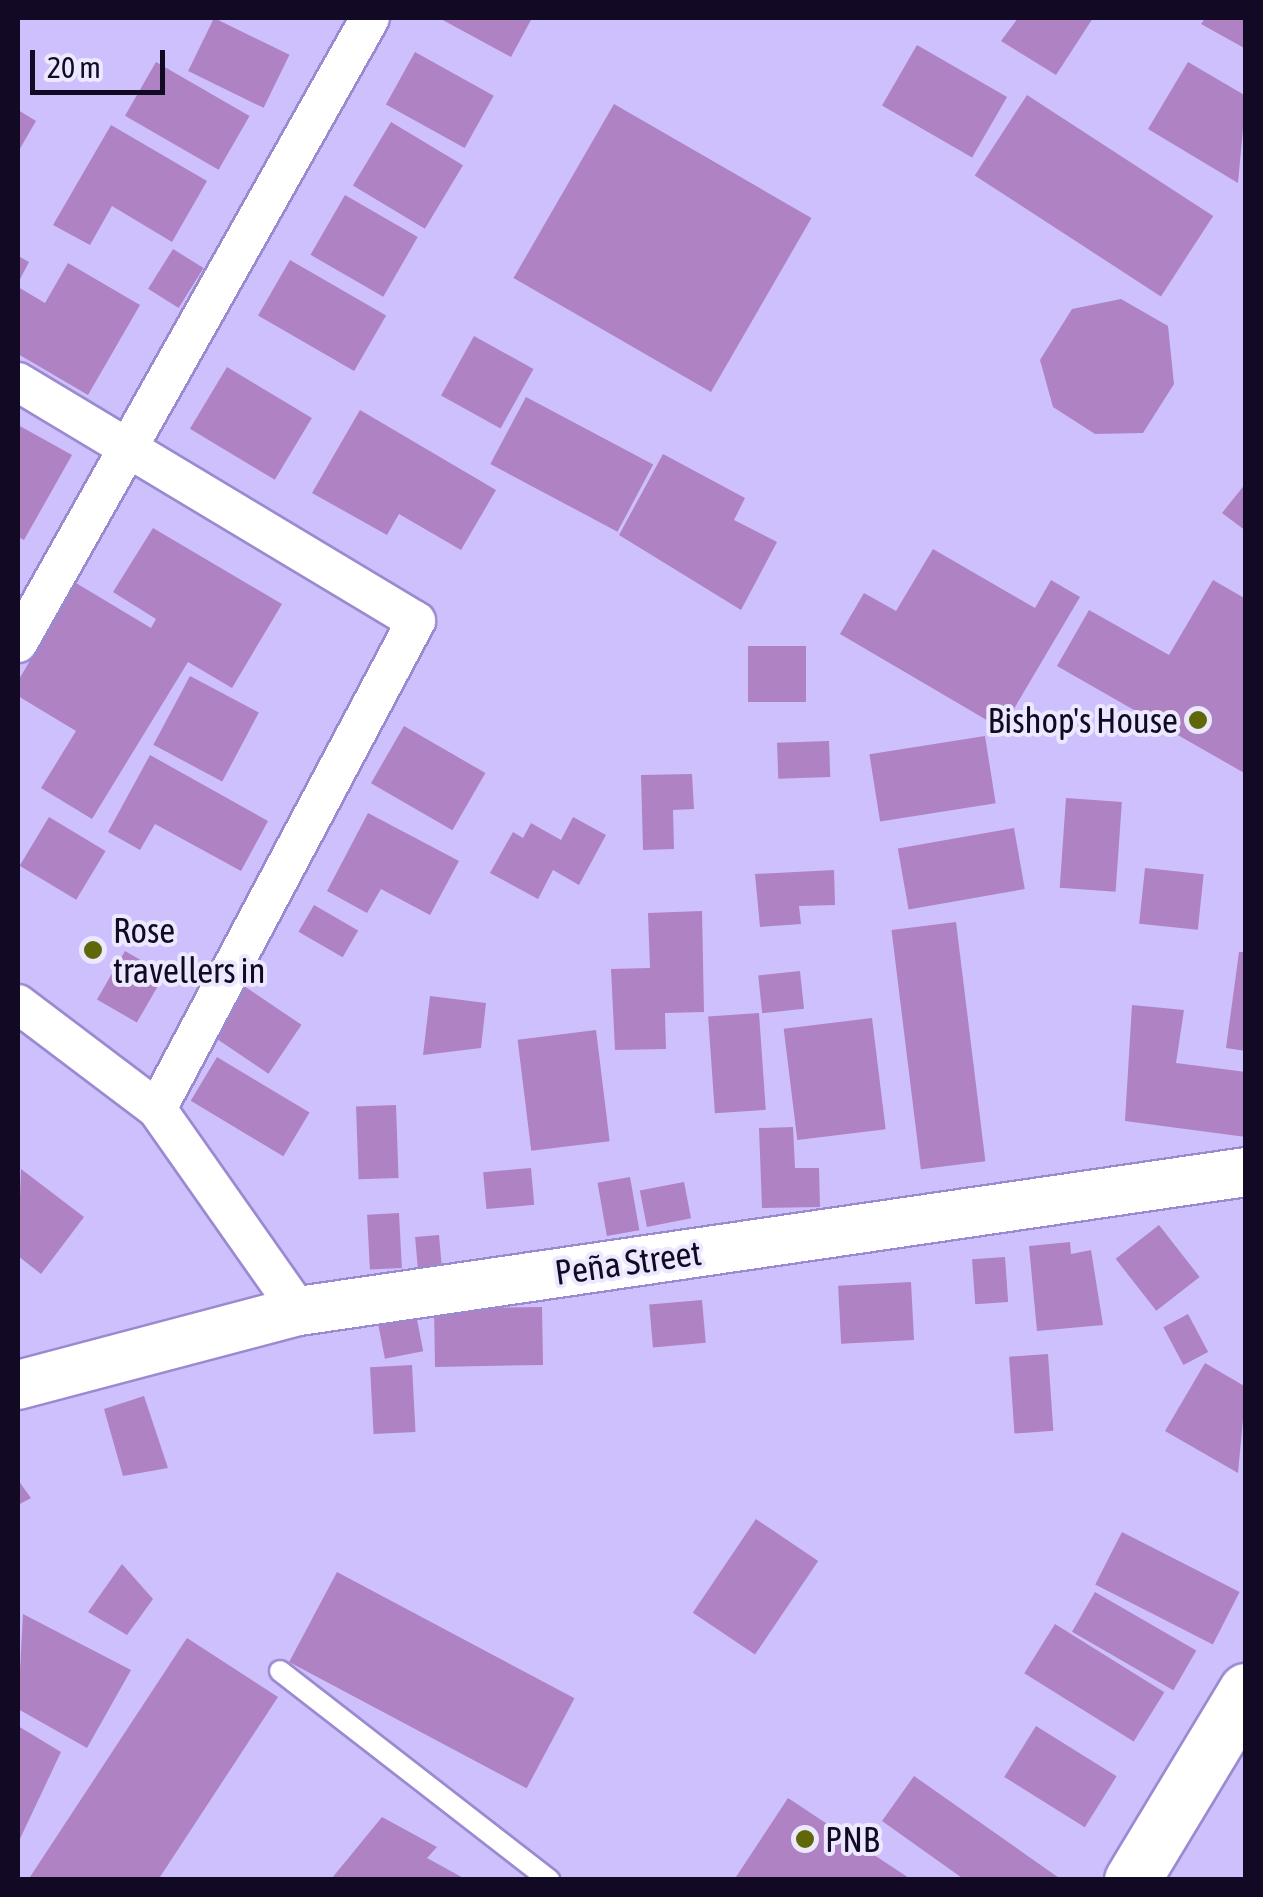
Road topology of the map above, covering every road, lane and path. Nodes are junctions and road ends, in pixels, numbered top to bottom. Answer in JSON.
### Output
{"nodes":[{"id":1,"x":370,"y":18,"type":"edge"},
{"id":2,"x":18,"y":382,"type":"edge"},
{"id":3,"x":128,"y":446,"type":"junction"},
{"id":4,"x":18,"y":643,"type":"edge"},
{"id":5,"x":18,"y":1004,"type":"edge"},
{"id":6,"x":157,"y":1110,"type":"junction"},
{"id":7,"x":1246,"y":1172,"type":"edge"},
{"id":8,"x":299,"y":1311,"type":"junction"},
{"id":9,"x":18,"y":1385,"type":"edge"},
{"id":10,"x":280,"y":1671,"type":"dead end"},
{"id":11,"x":1246,"y":1691,"type":"edge"},
{"id":12,"x":550,"y":1880,"type":"edge"},
{"id":13,"x":1132,"y":1880,"type":"edge"}],
"edges":[{"from":1,"to":3,"type":"street"},
{"from":2,"to":3,"type":"street"},
{"from":3,"to":4,"type":"street"},
{"from":3,"to":6,"type":"street"},
{"from":5,"to":6,"type":"street"},
{"from":6,"to":8,"type":"street"},
{"from":7,"to":8,"type":"street","name":"Peña Street"},
{"from":8,"to":9,"type":"street","name":"Peña Street"},
{"from":10,"to":12,"type":"lane"},
{"from":11,"to":13,"type":"main road"}]}
